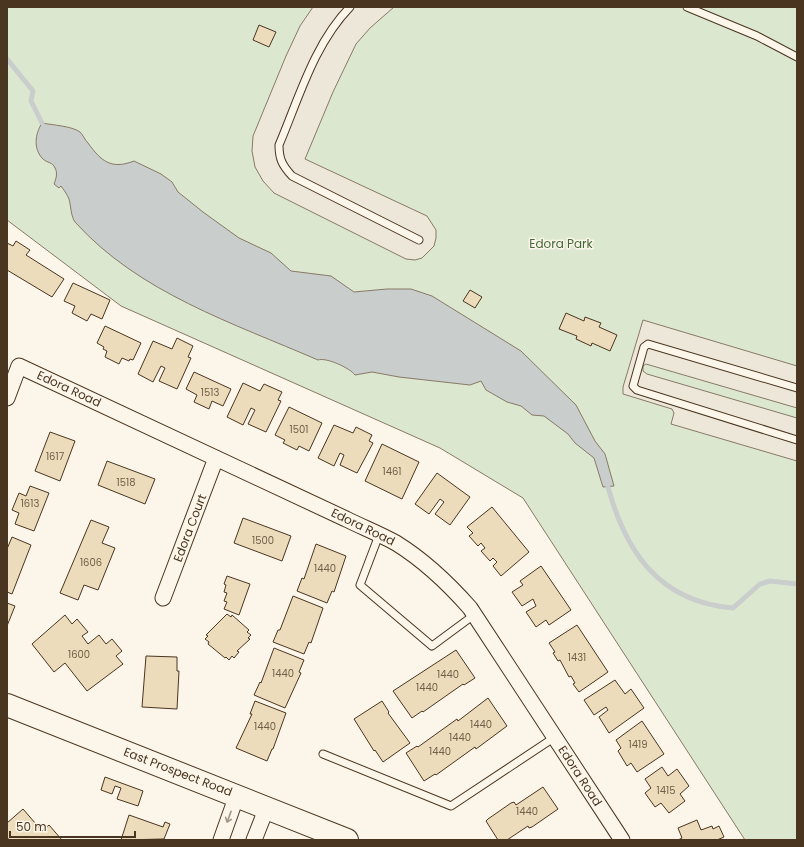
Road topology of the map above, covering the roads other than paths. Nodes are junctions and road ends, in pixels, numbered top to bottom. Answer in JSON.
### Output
{"nodes":[{"id":1,"x":350,"y":7,"type":"edge"},
{"id":2,"x":692,"y":8,"type":"edge"},
{"id":3,"x":797,"y":57,"type":"edge"},
{"id":4,"x":419,"y":240,"type":"dead end"},
{"id":5,"x":797,"y":388,"type":"edge"},
{"id":6,"x":7,"y":398,"type":"edge"},
{"id":7,"x":797,"y":440,"type":"edge"},
{"id":8,"x":216,"y":458,"type":"junction"},
{"id":9,"x":379,"y":535,"type":"junction"},
{"id":10,"x":163,"y":598,"type":"dead end"},
{"id":11,"x":474,"y":615,"type":"junction"},
{"id":12,"x":7,"y":705,"type":"edge"},
{"id":13,"x":555,"y":738,"type":"junction"},
{"id":14,"x":323,"y":754,"type":"dead end"},
{"id":15,"x":237,"y":795,"type":"junction"},
{"id":16,"x":267,"y":808,"type":"junction"},
{"id":17,"x":221,"y":840,"type":"edge"},
{"id":18,"x":254,"y":840,"type":"edge"},
{"id":19,"x":348,"y":840,"type":"edge"},
{"id":20,"x":622,"y":840,"type":"edge"}],
"edges":[{"from":1,"to":4,"type":"lane"},
{"from":2,"to":3,"type":"lane"},
{"from":5,"to":7,"type":"lane"},
{"from":6,"to":8,"type":"street","name":"Edora Road"},
{"from":8,"to":9,"type":"street","name":"Edora Road"},
{"from":8,"to":10,"type":"street","name":"Edora Court"},
{"from":9,"to":11,"type":"street","name":"Edora Road"},
{"from":9,"to":11,"type":"lane"},
{"from":11,"to":13,"type":"street","name":"Edora Road"},
{"from":12,"to":15,"type":"main road","name":"East Prospect Road"},
{"from":13,"to":14,"type":"lane"},
{"from":13,"to":20,"type":"street","name":"Edora Road"},
{"from":15,"to":16,"type":"main road","name":"East Prospect Road"},
{"from":15,"to":17,"type":"street","one_way":true},
{"from":16,"to":18,"type":"street"},
{"from":16,"to":19,"type":"main road","name":"East Prospect Road"}]}
